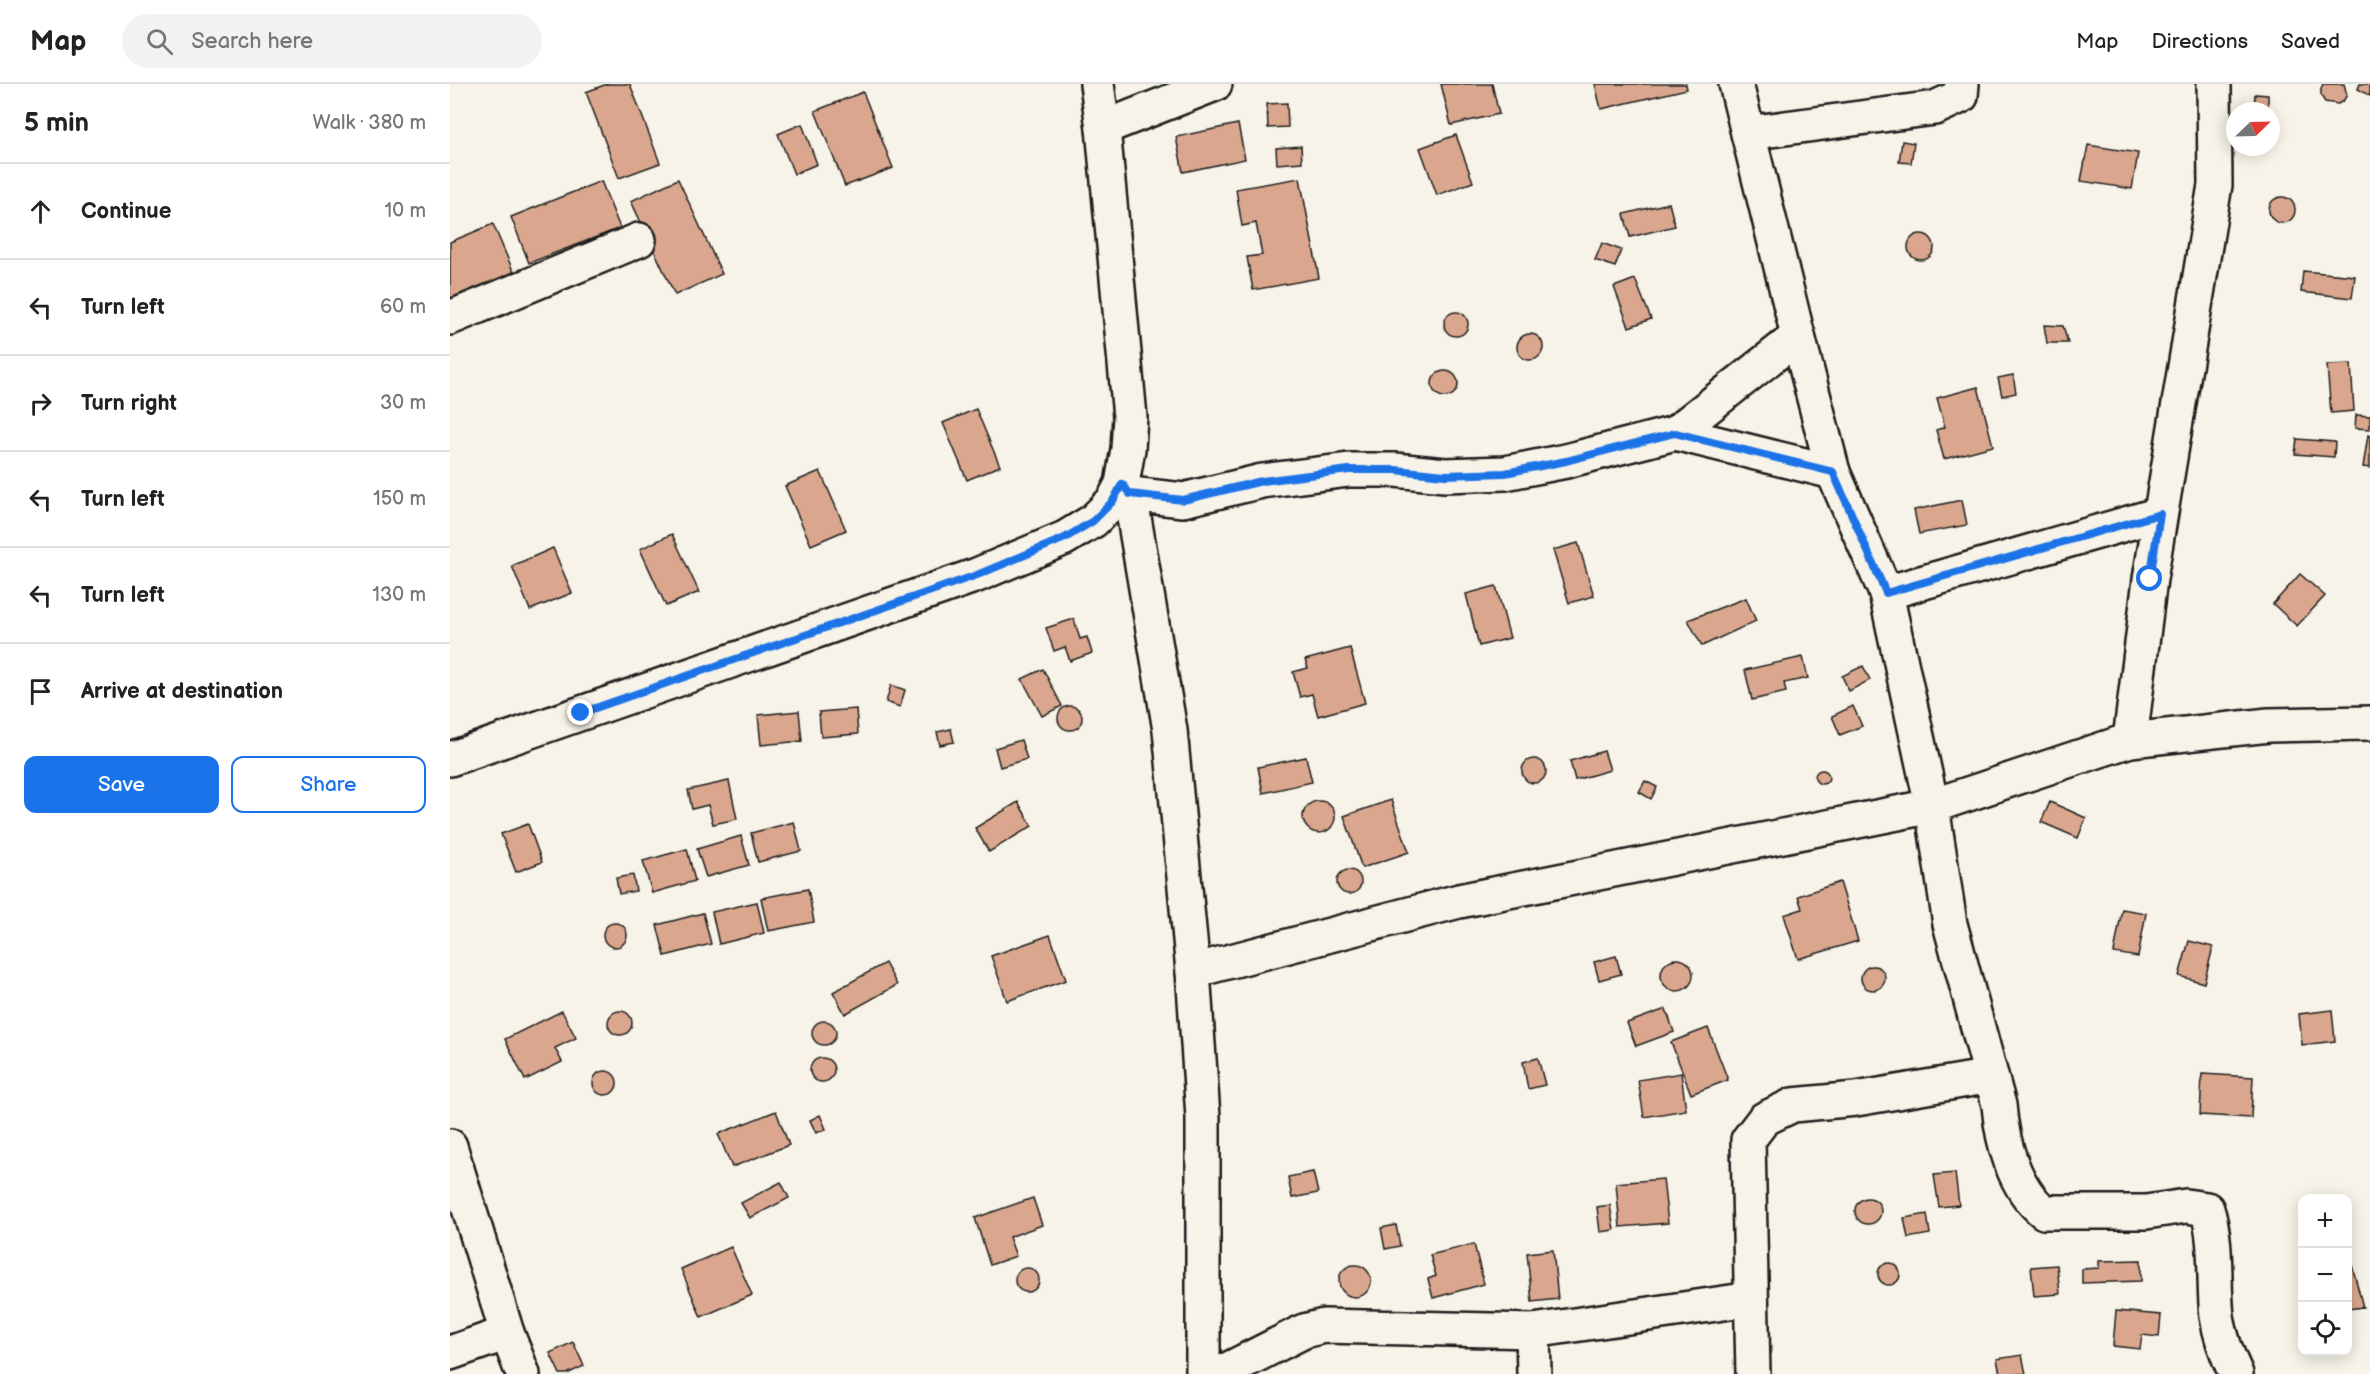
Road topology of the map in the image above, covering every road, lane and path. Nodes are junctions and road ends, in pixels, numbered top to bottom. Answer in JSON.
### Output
{"nodes":[{"id":1,"x":1097,"y":84,"type":"edge"},
{"id":2,"x":1215,"y":84,"type":"edge"},
{"id":3,"x":1736,"y":84,"type":"edge"},
{"id":4,"x":1962,"y":84,"type":"edge"},
{"id":5,"x":2214,"y":84,"type":"edge"},
{"id":6,"x":1104,"y":128,"type":"junction"},
{"id":7,"x":1748,"y":133,"type":"junction"},
{"id":8,"x":639,"y":240,"type":"dead end"},
{"id":9,"x":450,"y":318,"type":"edge"},
{"id":10,"x":1798,"y":336,"type":"junction"},
{"id":11,"x":1675,"y":433,"type":"junction"},
{"id":12,"x":1833,"y":472,"type":"junction"},
{"id":13,"x":1126,"y":489,"type":"junction"},
{"id":14,"x":2160,"y":514,"type":"junction"},
{"id":15,"x":1886,"y":593,"type":"junction"},
{"id":16,"x":2370,"y":723,"type":"edge"},
{"id":17,"x":2130,"y":740,"type":"junction"},
{"id":18,"x":450,"y":759,"type":"edge"},
{"id":19,"x":1932,"y":806,"type":"junction"},
{"id":20,"x":1193,"y":971,"type":"junction"},
{"id":21,"x":1991,"y":1076,"type":"junction"},
{"id":22,"x":450,"y":1146,"type":"edge"},
{"id":23,"x":1751,"y":1299,"type":"junction"},
{"id":24,"x":1533,"y":1330,"type":"junction"},
{"id":25,"x":507,"y":1332,"type":"junction"},
{"id":26,"x":450,"y":1353,"type":"edge"},
{"id":27,"x":523,"y":1374,"type":"edge"},
{"id":28,"x":1203,"y":1374,"type":"edge"},
{"id":29,"x":1219,"y":1374,"type":"edge"},
{"id":30,"x":1534,"y":1374,"type":"edge"},
{"id":31,"x":1753,"y":1374,"type":"edge"},
{"id":32,"x":2236,"y":1374,"type":"edge"}],
"edges":[{"from":1,"to":6,"type":"street"},
{"from":2,"to":6,"type":"street"},
{"from":3,"to":7,"type":"street"},
{"from":4,"to":7,"type":"street"},
{"from":5,"to":14,"type":"street"},
{"from":6,"to":13,"type":"street"},
{"from":7,"to":10,"type":"street"},
{"from":8,"to":9,"type":"street"},
{"from":10,"to":11,"type":"street"},
{"from":10,"to":12,"type":"street"},
{"from":11,"to":12,"type":"street"},
{"from":11,"to":13,"type":"street"},
{"from":12,"to":15,"type":"street"},
{"from":13,"to":18,"type":"street"},
{"from":13,"to":20,"type":"street"},
{"from":14,"to":15,"type":"street"},
{"from":14,"to":17,"type":"street"},
{"from":15,"to":19,"type":"street"},
{"from":16,"to":17,"type":"street"},
{"from":17,"to":19,"type":"street"},
{"from":19,"to":20,"type":"street"},
{"from":19,"to":21,"type":"street"},
{"from":20,"to":28,"type":"street"},
{"from":21,"to":23,"type":"street"},
{"from":21,"to":32,"type":"street"},
{"from":22,"to":25,"type":"street"},
{"from":23,"to":24,"type":"street"},
{"from":23,"to":31,"type":"street"},
{"from":24,"to":29,"type":"street"},
{"from":24,"to":30,"type":"street"},
{"from":25,"to":26,"type":"street"},
{"from":25,"to":27,"type":"street"}]}
